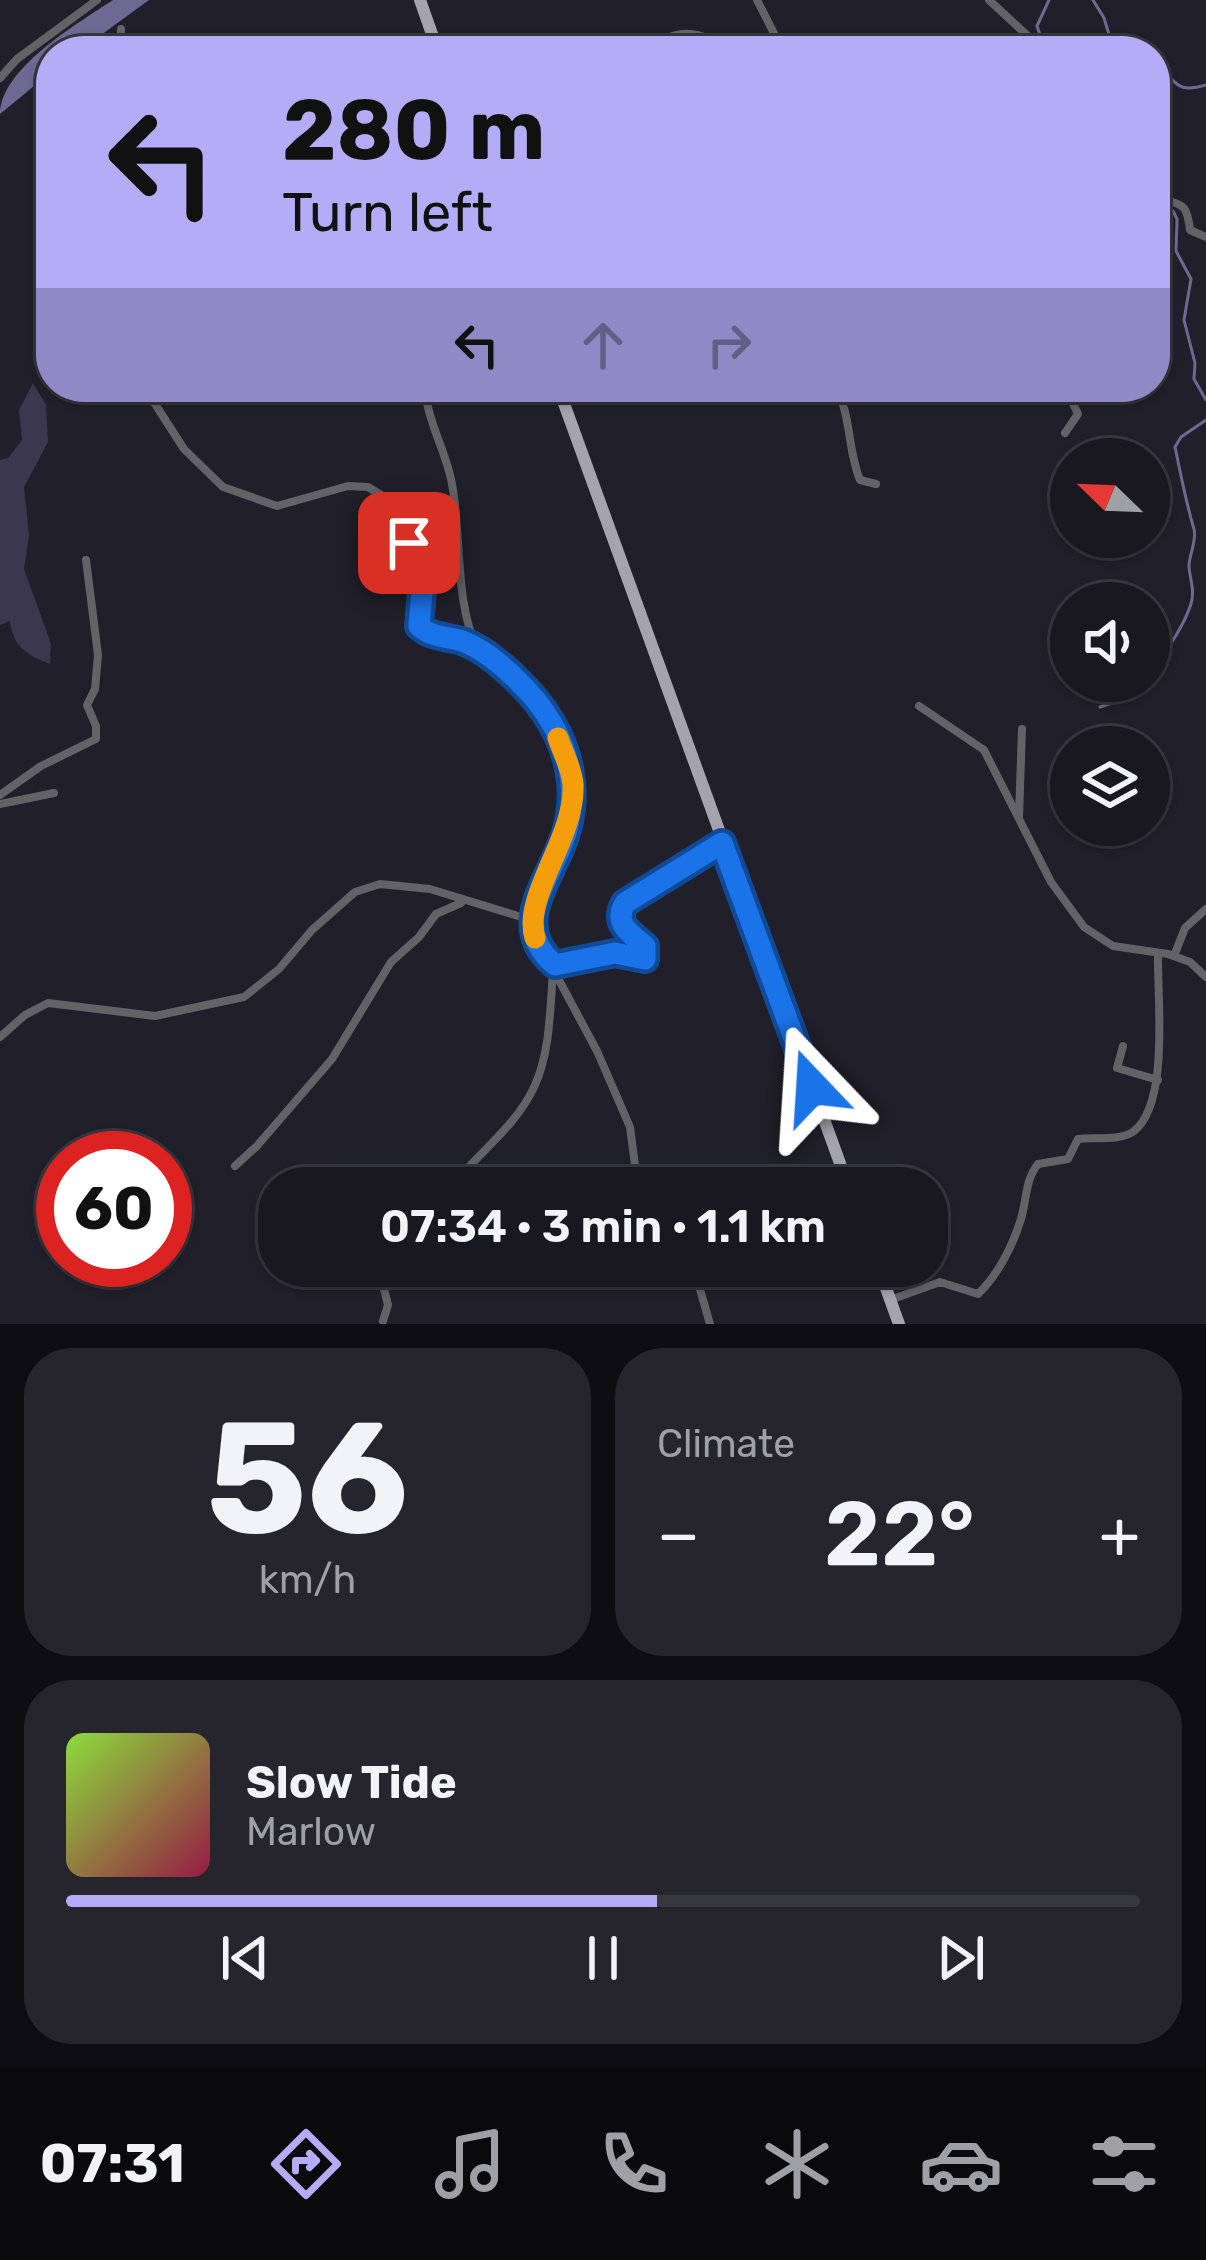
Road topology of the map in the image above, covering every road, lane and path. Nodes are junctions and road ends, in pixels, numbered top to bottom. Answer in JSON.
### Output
{"nodes":[{"id":1,"x":97,"y":0,"type":"edge"},
{"id":2,"x":420,"y":0,"type":"edge"},
{"id":3,"x":757,"y":0,"type":"edge"},
{"id":4,"x":989,"y":0,"type":"edge"},
{"id":5,"x":121,"y":29,"type":"dead end"},
{"id":6,"x":48,"y":36,"type":"edge"},
{"id":7,"x":121,"y":36,"type":"edge"},
{"id":8,"x":433,"y":36,"type":"edge"},
{"id":9,"x":670,"y":36,"type":"edge"},
{"id":10,"x":699,"y":36,"type":"edge"},
{"id":11,"x":775,"y":36,"type":"edge"},
{"id":12,"x":1028,"y":36,"type":"edge"},
{"id":13,"x":36,"y":45,"type":"edge"},
{"id":14,"x":0,"y":79,"type":"edge"},
{"id":15,"x":1170,"y":200,"type":"edge"},
{"id":16,"x":1206,"y":237,"type":"edge"},
{"id":17,"x":154,"y":402,"type":"edge"},
{"id":18,"x":427,"y":402,"type":"edge"},
{"id":19,"x":563,"y":402,"type":"edge"},
{"id":20,"x":844,"y":402,"type":"edge"},
{"id":21,"x":1072,"y":402,"type":"edge"},
{"id":22,"x":1065,"y":433,"type":"dead end"},
{"id":23,"x":876,"y":484,"type":"dead end"},
{"id":24,"x":86,"y":560,"type":"dead end"},
{"id":25,"x":477,"y":650,"type":"junction"},
{"id":26,"x":919,"y":706,"type":"dead end"},
{"id":27,"x":1022,"y":729,"type":"dead end"},
{"id":28,"x":54,"y":793,"type":"dead end"},
{"id":29,"x":0,"y":800,"type":"edge"},
{"id":30,"x":1019,"y":818,"type":"junction"},
{"id":31,"x":722,"y":843,"type":"junction"},
{"id":32,"x":466,"y":902,"type":"junction"},
{"id":33,"x":1206,"y":909,"type":"edge"},
{"id":34,"x":531,"y":920,"type":"junction"},
{"id":35,"x":1158,"y":954,"type":"junction"},
{"id":36,"x":1174,"y":956,"type":"junction"},
{"id":37,"x":555,"y":965,"type":"junction"},
{"id":38,"x":1206,"y":977,"type":"edge"},
{"id":39,"x":0,"y":1037,"type":"edge"},
{"id":40,"x":1123,"y":1046,"type":"dead end"},
{"id":41,"x":1158,"y":1080,"type":"junction"},
{"id":42,"x":235,"y":1166,"type":"dead end"},
{"id":43,"x":470,"y":1167,"type":"edge"},
{"id":44,"x":635,"y":1167,"type":"edge"},
{"id":45,"x":841,"y":1167,"type":"edge"},
{"id":46,"x":383,"y":1287,"type":"edge"},
{"id":47,"x":699,"y":1287,"type":"edge"},
{"id":48,"x":885,"y":1287,"type":"edge"},
{"id":49,"x":890,"y":1300,"type":"junction"},
{"id":50,"x":383,"y":1321,"type":"dead end"},
{"id":51,"x":710,"y":1324,"type":"edge"},
{"id":52,"x":899,"y":1324,"type":"edge"}],
"edges":[{"from":1,"to":6,"type":"street"},
{"from":2,"to":8,"type":"main road"},
{"from":3,"to":11,"type":"street"},
{"from":4,"to":12,"type":"street"},
{"from":5,"to":7,"type":"street"},
{"from":9,"to":10,"type":"street"},
{"from":13,"to":14,"type":"street"},
{"from":15,"to":16,"type":"street"},
{"from":17,"to":25,"type":"street"},
{"from":18,"to":25,"type":"street"},
{"from":19,"to":31,"type":"main road"},
{"from":20,"to":23,"type":"street"},
{"from":21,"to":22,"type":"street"},
{"from":24,"to":29,"type":"street"},
{"from":25,"to":34,"type":"street"},
{"from":26,"to":30,"type":"street"},
{"from":27,"to":30,"type":"street"},
{"from":28,"to":29,"type":"street"},
{"from":30,"to":35,"type":"street"},
{"from":31,"to":37,"type":"street"},
{"from":31,"to":45,"type":"main road"},
{"from":32,"to":34,"type":"street"},
{"from":32,"to":39,"type":"street"},
{"from":32,"to":42,"type":"street"},
{"from":33,"to":36,"type":"street"},
{"from":34,"to":37,"type":"street"},
{"from":35,"to":36,"type":"street"},
{"from":35,"to":41,"type":"street"},
{"from":36,"to":38,"type":"street"},
{"from":37,"to":43,"type":"street"},
{"from":37,"to":44,"type":"street"},
{"from":40,"to":41,"type":"street"},
{"from":41,"to":49,"type":"street"},
{"from":46,"to":50,"type":"street"},
{"from":47,"to":51,"type":"street"},
{"from":48,"to":49,"type":"main road"},
{"from":49,"to":52,"type":"main road"}]}
